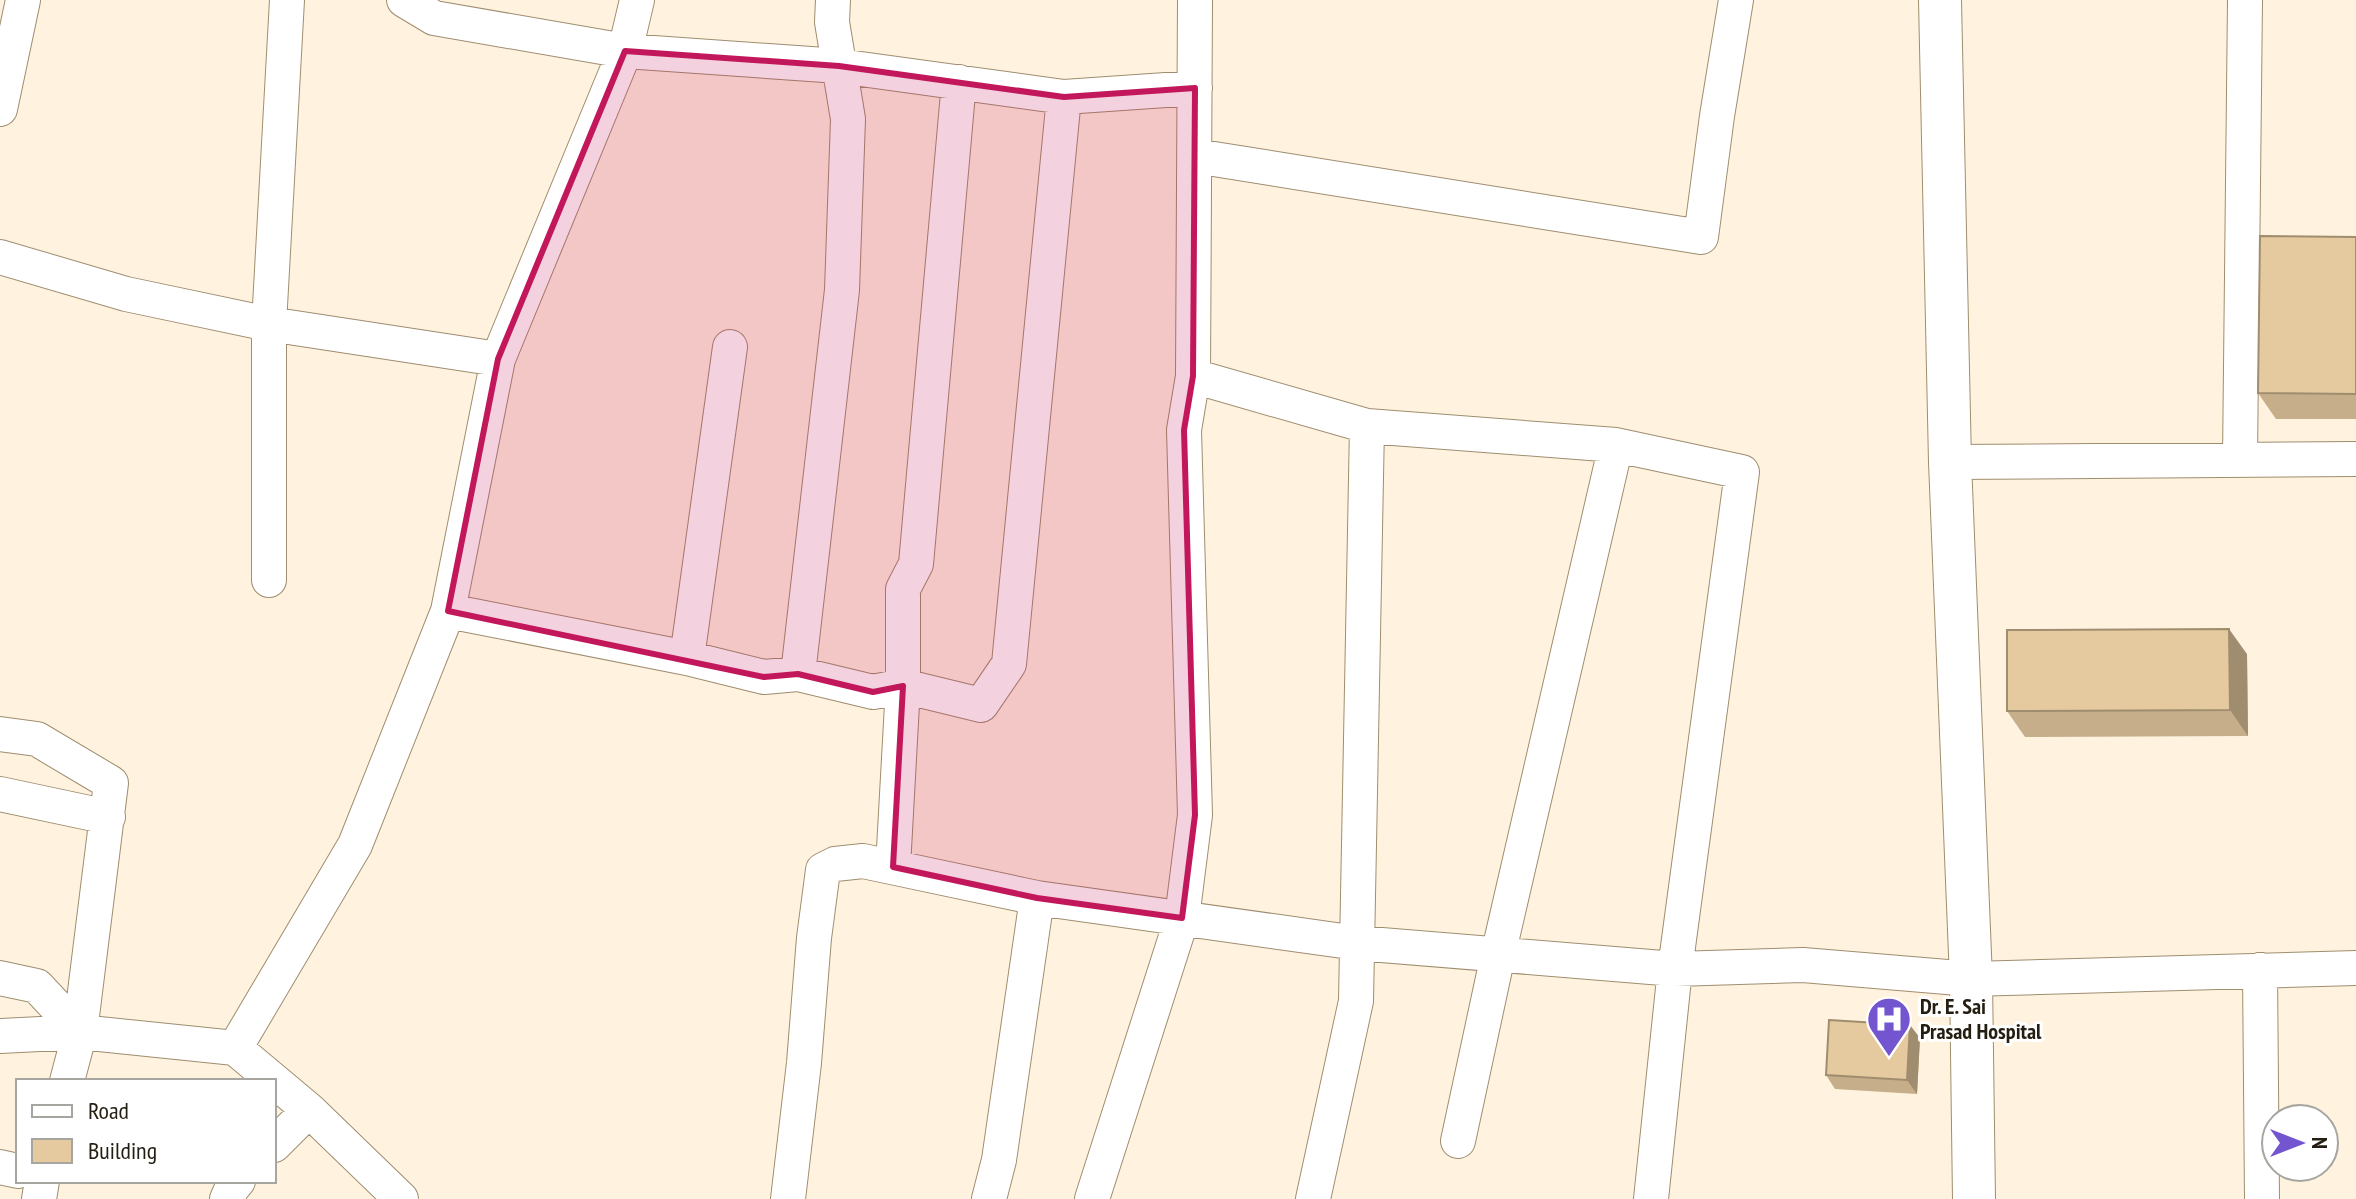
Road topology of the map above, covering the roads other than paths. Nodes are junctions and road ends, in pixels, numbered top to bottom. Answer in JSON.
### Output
{"nodes":[{"id":1,"x":23,"y":0,"type":"edge"},
{"id":2,"x":287,"y":0,"type":"edge"},
{"id":3,"x":404,"y":0,"type":"edge"},
{"id":4,"x":637,"y":0,"type":"edge"},
{"id":5,"x":833,"y":0,"type":"edge"},
{"id":6,"x":1195,"y":0,"type":"edge"},
{"id":7,"x":1736,"y":0,"type":"edge"},
{"id":8,"x":1940,"y":0,"type":"edge"},
{"id":9,"x":2245,"y":0,"type":"edge"},
{"id":10,"x":625,"y":51,"type":"junction"},
{"id":11,"x":839,"y":66,"type":"junction"},
{"id":12,"x":959,"y":82,"type":"junction"},
{"id":13,"x":1195,"y":88,"type":"junction"},
{"id":14,"x":1064,"y":97,"type":"junction"},
{"id":15,"x":0,"y":109,"type":"edge"},
{"id":16,"x":1195,"y":156,"type":"junction"},
{"id":17,"x":0,"y":257,"type":"edge"},
{"id":18,"x":269,"y":324,"type":"junction"},
{"id":19,"x":730,"y":347,"type":"dead end"},
{"id":20,"x":498,"y":359,"type":"junction"},
{"id":21,"x":1193,"y":376,"type":"junction"},
{"id":22,"x":1367,"y":426,"type":"junction"},
{"id":23,"x":1616,"y":445,"type":"junction"},
{"id":24,"x":2240,"y":459,"type":"junction"},
{"id":25,"x":2356,"y":459,"type":"edge"},
{"id":26,"x":1950,"y":462,"type":"junction"},
{"id":27,"x":269,"y":580,"type":"dead end"},
{"id":28,"x":448,"y":611,"type":"junction"},
{"id":29,"x":687,"y":658,"type":"junction"},
{"id":30,"x":798,"y":674,"type":"junction"},
{"id":31,"x":903,"y":686,"type":"junction"},
{"id":32,"x":0,"y":734,"type":"edge"},
{"id":33,"x":0,"y":794,"type":"edge"},
{"id":34,"x":108,"y":817,"type":"junction"},
{"id":35,"x":893,"y":867,"type":"junction"},
{"id":36,"x":1037,"y":898,"type":"junction"},
{"id":37,"x":1182,"y":918,"type":"junction"},
{"id":38,"x":1357,"y":943,"type":"junction"},
{"id":39,"x":1498,"y":955,"type":"junction"},
{"id":40,"x":2356,"y":968,"type":"edge"},
{"id":41,"x":1675,"y":969,"type":"junction"},
{"id":42,"x":2260,"y":970,"type":"junction"},
{"id":43,"x":0,"y":978,"type":"edge"},
{"id":44,"x":1971,"y":979,"type":"junction"},
{"id":45,"x":80,"y":1032,"type":"junction"},
{"id":46,"x":0,"y":1036,"type":"edge"},
{"id":47,"x":235,"y":1048,"type":"junction"},
{"id":48,"x":68,"y":1079,"type":"edge"},
{"id":49,"x":272,"y":1079,"type":"edge"},
{"id":50,"x":276,"y":1082,"type":"edge"},
{"id":51,"x":309,"y":1110,"type":"junction"},
{"id":52,"x":1458,"y":1141,"type":"dead end"},
{"id":53,"x":276,"y":1143,"type":"edge"},
{"id":54,"x":401,"y":1199,"type":"edge"},
{"id":55,"x":788,"y":1199,"type":"edge"},
{"id":56,"x":989,"y":1199,"type":"edge"},
{"id":57,"x":1092,"y":1199,"type":"edge"},
{"id":58,"x":1313,"y":1199,"type":"edge"},
{"id":59,"x":1651,"y":1199,"type":"edge"},
{"id":60,"x":1974,"y":1199,"type":"edge"},
{"id":61,"x":2262,"y":1199,"type":"edge"}],
"edges":[{"from":1,"to":15,"type":"street"},
{"from":2,"to":18,"type":"street"},
{"from":3,"to":10,"type":"street"},
{"from":4,"to":10,"type":"street"},
{"from":5,"to":11,"type":"street"},
{"from":6,"to":13,"type":"street"},
{"from":7,"to":16,"type":"street"},
{"from":8,"to":26,"type":"street"},
{"from":9,"to":24,"type":"street"},
{"from":10,"to":11,"type":"street"},
{"from":10,"to":20,"type":"street"},
{"from":11,"to":12,"type":"street"},
{"from":11,"to":30,"type":"street"},
{"from":12,"to":14,"type":"street"},
{"from":12,"to":31,"type":"street"},
{"from":13,"to":14,"type":"street"},
{"from":13,"to":16,"type":"street"},
{"from":14,"to":31,"type":"street"},
{"from":16,"to":21,"type":"street"},
{"from":17,"to":18,"type":"street"},
{"from":18,"to":20,"type":"street"},
{"from":18,"to":27,"type":"street"},
{"from":19,"to":29,"type":"street"},
{"from":20,"to":28,"type":"street"},
{"from":21,"to":22,"type":"street"},
{"from":21,"to":37,"type":"street"},
{"from":22,"to":23,"type":"street"},
{"from":22,"to":38,"type":"street"},
{"from":23,"to":39,"type":"street"},
{"from":23,"to":41,"type":"street"},
{"from":24,"to":25,"type":"street"},
{"from":24,"to":26,"type":"street"},
{"from":26,"to":44,"type":"street"},
{"from":28,"to":29,"type":"street"},
{"from":28,"to":47,"type":"street"},
{"from":29,"to":30,"type":"street"},
{"from":30,"to":31,"type":"street"},
{"from":31,"to":35,"type":"street"},
{"from":32,"to":34,"type":"street"},
{"from":33,"to":34,"type":"street"},
{"from":34,"to":45,"type":"street"},
{"from":35,"to":36,"type":"street"},
{"from":35,"to":55,"type":"street"},
{"from":36,"to":37,"type":"street"},
{"from":36,"to":56,"type":"street"},
{"from":37,"to":38,"type":"street"},
{"from":37,"to":57,"type":"street"},
{"from":38,"to":39,"type":"street"},
{"from":38,"to":58,"type":"street"},
{"from":39,"to":41,"type":"street"},
{"from":39,"to":52,"type":"street"},
{"from":40,"to":42,"type":"street"},
{"from":41,"to":44,"type":"street"},
{"from":41,"to":59,"type":"street"},
{"from":42,"to":44,"type":"street"},
{"from":42,"to":61,"type":"street"},
{"from":43,"to":45,"type":"street"},
{"from":44,"to":60,"type":"street"},
{"from":45,"to":46,"type":"street"},
{"from":45,"to":47,"type":"street"},
{"from":45,"to":48,"type":"street"},
{"from":47,"to":49,"type":"street"},
{"from":50,"to":51,"type":"street"},
{"from":51,"to":53,"type":"street"},
{"from":51,"to":54,"type":"street"}]}
